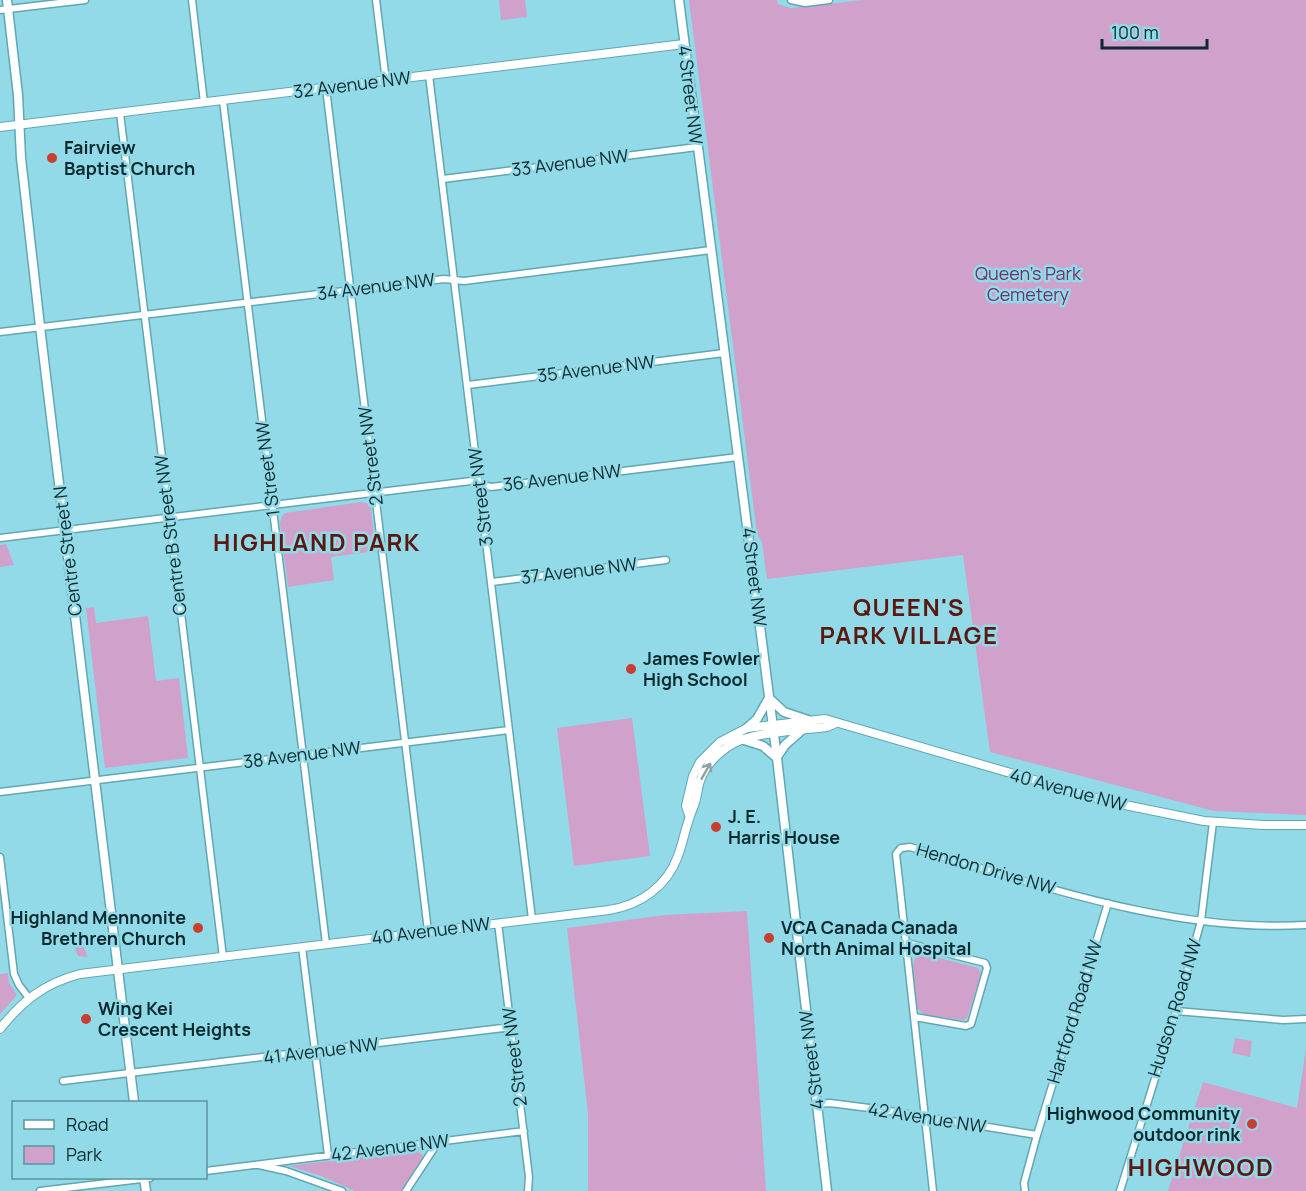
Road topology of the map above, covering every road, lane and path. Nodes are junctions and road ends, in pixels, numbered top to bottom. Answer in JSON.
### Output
{"nodes":[{"id":1,"x":85,"y":0,"type":"edge"},
{"id":2,"x":192,"y":0,"type":"edge"},
{"id":3,"x":376,"y":0,"type":"edge"},
{"id":4,"x":679,"y":0,"type":"edge"},
{"id":5,"x":829,"y":0,"type":"edge"},
{"id":6,"x":792,"y":1,"type":"edge"},
{"id":7,"x":5,"y":7,"type":"edge"},
{"id":8,"x":684,"y":44,"type":"junction"},
{"id":9,"x":429,"y":75,"type":"junction"},
{"id":10,"x":386,"y":81,"type":"junction"},
{"id":11,"x":326,"y":88,"type":"junction"},
{"id":12,"x":223,"y":101,"type":"junction"},
{"id":13,"x":204,"y":103,"type":"junction"},
{"id":14,"x":120,"y":113,"type":"junction"},
{"id":15,"x":20,"y":124,"type":"junction"},
{"id":16,"x":0,"y":127,"type":"edge"},
{"id":17,"x":697,"y":147,"type":"junction"},
{"id":18,"x":443,"y":178,"type":"junction"},
{"id":19,"x":711,"y":250,"type":"junction"},
{"id":20,"x":455,"y":280,"type":"junction"},
{"id":21,"x":351,"y":290,"type":"junction"},
{"id":22,"x":248,"y":303,"type":"junction"},
{"id":23,"x":144,"y":315,"type":"junction"},
{"id":24,"x":41,"y":328,"type":"junction"},
{"id":25,"x":0,"y":332,"type":"edge"},
{"id":26,"x":724,"y":353,"type":"junction"},
{"id":27,"x":468,"y":385,"type":"junction"},
{"id":28,"x":738,"y":457,"type":"junction"},
{"id":29,"x":480,"y":484,"type":"junction"},
{"id":30,"x":375,"y":493,"type":"junction"},
{"id":31,"x":272,"y":505,"type":"junction"},
{"id":32,"x":169,"y":518,"type":"junction"},
{"id":33,"x":66,"y":531,"type":"junction"},
{"id":34,"x":0,"y":538,"type":"edge"},
{"id":35,"x":666,"y":560,"type":"dead end"},
{"id":36,"x":492,"y":582,"type":"junction"},
{"id":37,"x":770,"y":698,"type":"junction"},
{"id":38,"x":811,"y":721,"type":"junction"},
{"id":39,"x":836,"y":723,"type":"junction"},
{"id":40,"x":747,"y":728,"type":"junction"},
{"id":41,"x":773,"y":729,"type":"junction"},
{"id":42,"x":509,"y":730,"type":"junction"},
{"id":43,"x":802,"y":730,"type":"junction"},
{"id":44,"x":741,"y":739,"type":"junction"},
{"id":45,"x":405,"y":742,"type":"junction"},
{"id":46,"x":302,"y":755,"type":"junction"},
{"id":47,"x":777,"y":758,"type":"junction"},
{"id":48,"x":198,"y":768,"type":"junction"},
{"id":49,"x":96,"y":781,"type":"junction"},
{"id":50,"x":0,"y":792,"type":"edge"},
{"id":51,"x":689,"y":815,"type":"junction"},
{"id":52,"x":1213,"y":822,"type":"junction"},
{"id":53,"x":1306,"y":825,"type":"edge"},
{"id":54,"x":0,"y":857,"type":"edge"},
{"id":55,"x":1108,"y":903,"type":"junction"},
{"id":56,"x":532,"y":919,"type":"junction"},
{"id":57,"x":1201,"y":921,"type":"junction"},
{"id":58,"x":498,"y":923,"type":"junction"},
{"id":59,"x":1306,"y":925,"type":"edge"},
{"id":60,"x":428,"y":931,"type":"junction"},
{"id":61,"x":907,"y":943,"type":"junction"},
{"id":62,"x":326,"y":944,"type":"junction"},
{"id":63,"x":302,"y":947,"type":"junction"},
{"id":64,"x":223,"y":957,"type":"junction"},
{"id":65,"x":118,"y":969,"type":"junction"},
{"id":66,"x":29,"y":998,"type":"junction"},
{"id":67,"x":1176,"y":1011,"type":"junction"},
{"id":68,"x":915,"y":1017,"type":"junction"},
{"id":69,"x":1306,"y":1019,"type":"edge"},
{"id":70,"x":511,"y":1027,"type":"junction"},
{"id":71,"x":0,"y":1029,"type":"edge"},
{"id":72,"x":315,"y":1052,"type":"junction"},
{"id":73,"x":131,"y":1074,"type":"junction"},
{"id":74,"x":63,"y":1082,"type":"dead end"},
{"id":75,"x":134,"y":1101,"type":"edge"},
{"id":76,"x":817,"y":1104,"type":"junction"},
{"id":77,"x":925,"y":1117,"type":"junction"},
{"id":78,"x":524,"y":1131,"type":"junction"},
{"id":79,"x":1037,"y":1135,"type":"junction"},
{"id":80,"x":438,"y":1142,"type":"junction"},
{"id":81,"x":328,"y":1155,"type":"junction"},
{"id":82,"x":255,"y":1164,"type":"junction"},
{"id":83,"x":207,"y":1171,"type":"edge"},
{"id":84,"x":136,"y":1179,"type":"edge"},
{"id":85,"x":40,"y":1191,"type":"edge"},
{"id":86,"x":342,"y":1191,"type":"edge"},
{"id":87,"x":406,"y":1191,"type":"edge"},
{"id":88,"x":528,"y":1191,"type":"edge"},
{"id":89,"x":827,"y":1191,"type":"edge"},
{"id":90,"x":933,"y":1191,"type":"edge"},
{"id":91,"x":1025,"y":1191,"type":"edge"},
{"id":92,"x":1120,"y":1191,"type":"edge"}],
"edges":[{"from":1,"to":7,"type":"street"},
{"from":2,"to":13,"type":"street"},
{"from":3,"to":10,"type":"street"},
{"from":4,"to":8,"type":"main road","name":"4 Street NW"},
{"from":5,"to":6,"type":"street"},
{"from":7,"to":15,"type":"main road","name":"Centre Street N"},
{"from":8,"to":9,"type":"street","name":"32 Avenue NW"},
{"from":8,"to":17,"type":"main road","name":"4 Street NW"},
{"from":9,"to":10,"type":"street","name":"32 Avenue NW"},
{"from":9,"to":18,"type":"street","name":"3 Street NW"},
{"from":10,"to":11,"type":"street","name":"32 Avenue NW"},
{"from":11,"to":12,"type":"street","name":"32 Avenue NW"},
{"from":11,"to":21,"type":"street","name":"2 Street NW"},
{"from":12,"to":13,"type":"street","name":"32 Avenue NW"},
{"from":12,"to":22,"type":"street","name":"1 Street NW"},
{"from":13,"to":14,"type":"street","name":"32 Avenue NW"},
{"from":14,"to":15,"type":"street","name":"32 Avenue NW"},
{"from":14,"to":23,"type":"street","name":"Centre B Street NW"},
{"from":15,"to":16,"type":"street","name":"32 Avenue NW"},
{"from":15,"to":24,"type":"main road","name":"Centre Street N"},
{"from":17,"to":18,"type":"street","name":"33 Avenue NW"},
{"from":17,"to":19,"type":"main road","name":"4 Street NW"},
{"from":18,"to":20,"type":"street","name":"3 Street NW"},
{"from":19,"to":20,"type":"street","name":"34 Avenue NW"},
{"from":19,"to":26,"type":"main road","name":"4 Street NW"},
{"from":20,"to":21,"type":"street","name":"34 Avenue NW"},
{"from":20,"to":27,"type":"street","name":"3 Street NW"},
{"from":21,"to":22,"type":"street","name":"34 Avenue NW"},
{"from":21,"to":30,"type":"street","name":"2 Street NW"},
{"from":22,"to":23,"type":"street","name":"34 Avenue NW"},
{"from":22,"to":31,"type":"street","name":"1 Street NW"},
{"from":23,"to":24,"type":"street","name":"34 Avenue NW"},
{"from":23,"to":32,"type":"street","name":"Centre B Street NW"},
{"from":24,"to":25,"type":"street","name":"34 Avenue NW"},
{"from":24,"to":33,"type":"main road","name":"Centre Street N"},
{"from":26,"to":27,"type":"street","name":"35 Avenue NW"},
{"from":26,"to":28,"type":"main road","name":"4 Street NW"},
{"from":27,"to":29,"type":"street","name":"3 Street NW"},
{"from":28,"to":29,"type":"street","name":"36 Avenue NW"},
{"from":28,"to":37,"type":"main road","name":"4 Street NW"},
{"from":29,"to":30,"type":"street","name":"36 Avenue NW"},
{"from":29,"to":36,"type":"street","name":"3 Street NW"},
{"from":30,"to":31,"type":"street","name":"36 Avenue NW"},
{"from":30,"to":45,"type":"street","name":"2 Street NW"},
{"from":31,"to":32,"type":"street","name":"36 Avenue NW"},
{"from":31,"to":46,"type":"street","name":"1 Street NW"},
{"from":32,"to":33,"type":"street","name":"36 Avenue NW"},
{"from":32,"to":48,"type":"street","name":"Centre B Street NW"},
{"from":33,"to":34,"type":"street","name":"36 Avenue NW"},
{"from":33,"to":49,"type":"main road","name":"Centre Street N"},
{"from":35,"to":36,"type":"street","name":"37 Avenue NW"},
{"from":36,"to":42,"type":"street","name":"3 Street NW"},
{"from":37,"to":38,"type":"main road"},
{"from":37,"to":40,"type":"main road"},
{"from":37,"to":41,"type":"main road","name":"4 Street NW"},
{"from":38,"to":39,"type":"street","name":"40 Avenue NW"},
{"from":38,"to":41,"type":"street","name":"40 Avenue NW"},
{"from":39,"to":43,"type":"street","name":"40 Avenue NW"},
{"from":39,"to":52,"type":"street","name":"40 Avenue NW"},
{"from":40,"to":41,"type":"street","name":"40 Avenue NW"},
{"from":40,"to":51,"type":"street","name":"40 Avenue NW"},
{"from":41,"to":43,"type":"street","name":"40 Avenue NW"},
{"from":41,"to":44,"type":"street","name":"40 Avenue NW"},
{"from":41,"to":47,"type":"main road","name":"4 Street NW"},
{"from":42,"to":45,"type":"street","name":"38 Avenue NW"},
{"from":42,"to":56,"type":"street","name":"3 Street NW"},
{"from":43,"to":47,"type":"main road"},
{"from":44,"to":47,"type":"main road"},
{"from":51,"to":44,"type":"street","name":"40 Avenue NW","one_way":true},
{"from":45,"to":46,"type":"street","name":"38 Avenue NW"},
{"from":45,"to":60,"type":"street","name":"2 Street NW"},
{"from":46,"to":48,"type":"street","name":"38 Avenue NW"},
{"from":46,"to":62,"type":"street","name":"1 Street NW"},
{"from":47,"to":76,"type":"main road","name":"4 Street NW"},
{"from":48,"to":49,"type":"street","name":"38 Avenue NW"},
{"from":48,"to":64,"type":"street","name":"Centre B Street NW"},
{"from":49,"to":50,"type":"street","name":"38 Avenue NW"},
{"from":49,"to":65,"type":"main road","name":"Centre Street N"},
{"from":51,"to":56,"type":"street","name":"40 Avenue NW"},
{"from":52,"to":53,"type":"street","name":"40 Avenue NW"},
{"from":52,"to":57,"type":"street","name":"Hudson Road NW"},
{"from":54,"to":66,"type":"street"},
{"from":55,"to":57,"type":"street","name":"Hendon Drive NW"},
{"from":55,"to":61,"type":"street","name":"Hendon Drive NW"},
{"from":55,"to":79,"type":"street","name":"Hartford Road NW"},
{"from":56,"to":58,"type":"street","name":"40 Avenue NW"},
{"from":57,"to":59,"type":"street","name":"Hendon Drive NW"},
{"from":57,"to":67,"type":"street","name":"Hudson Road NW"},
{"from":58,"to":60,"type":"street","name":"40 Avenue NW"},
{"from":58,"to":70,"type":"street","name":"2 Street NW"},
{"from":60,"to":62,"type":"street","name":"40 Avenue NW"},
{"from":61,"to":68,"type":"street","name":"Hendon Drive NW"},
{"from":61,"to":68,"type":"street"},
{"from":62,"to":63,"type":"street","name":"40 Avenue NW"},
{"from":63,"to":64,"type":"street","name":"40 Avenue NW"},
{"from":63,"to":72,"type":"street"},
{"from":64,"to":65,"type":"street","name":"40 Avenue NW"},
{"from":65,"to":66,"type":"street","name":"40 Avenue NW"},
{"from":65,"to":73,"type":"main road","name":"Centre Street N"},
{"from":66,"to":71,"type":"street","name":"40 Avenue NW"},
{"from":67,"to":69,"type":"street"},
{"from":67,"to":92,"type":"street","name":"Hudson Road NW"},
{"from":68,"to":77,"type":"street","name":"Hendon Drive NW"},
{"from":70,"to":72,"type":"street","name":"41 Avenue NW"},
{"from":70,"to":78,"type":"street","name":"2 Street NW"},
{"from":72,"to":73,"type":"street","name":"41 Avenue NW"},
{"from":72,"to":81,"type":"street"},
{"from":73,"to":74,"type":"street","name":"41 Avenue NW"},
{"from":73,"to":75,"type":"main road","name":"Centre Street N"},
{"from":76,"to":77,"type":"street","name":"42 Avenue NW"},
{"from":76,"to":89,"type":"main road","name":"4 Street NW"},
{"from":77,"to":79,"type":"street","name":"42 Avenue NW"},
{"from":77,"to":90,"type":"street","name":"Hendon Drive NW"},
{"from":78,"to":80,"type":"street","name":"42 Avenue NW"},
{"from":78,"to":88,"type":"street","name":"2 Street NW"},
{"from":79,"to":91,"type":"street","name":"Hartford Road NW"},
{"from":80,"to":81,"type":"street","name":"42 Avenue NW"},
{"from":80,"to":87,"type":"street"},
{"from":81,"to":82,"type":"street","name":"42 Avenue NW"},
{"from":82,"to":83,"type":"street","name":"42 Avenue NW"},
{"from":82,"to":86,"type":"street","name":"42 Avenue NW"},
{"from":84,"to":85,"type":"street"}]}
